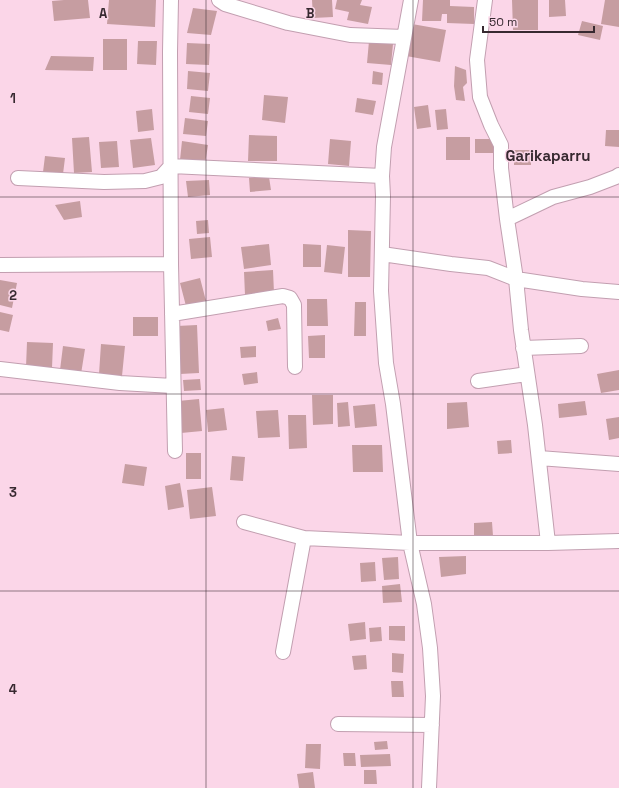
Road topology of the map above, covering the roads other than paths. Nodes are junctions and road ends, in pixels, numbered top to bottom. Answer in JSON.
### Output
{"nodes":[{"id":1,"x":171,"y":0,"type":"edge"},
{"id":2,"x":219,"y":0,"type":"edge"},
{"id":3,"x":411,"y":0,"type":"edge"},
{"id":4,"x":485,"y":0,"type":"edge"},
{"id":5,"x":404,"y":37,"type":"junction"},
{"id":6,"x":171,"y":166,"type":"junction"},
{"id":7,"x":382,"y":176,"type":"junction"},
{"id":8,"x":619,"y":176,"type":"edge"},
{"id":9,"x":18,"y":178,"type":"dead end"},
{"id":10,"x":507,"y":219,"type":"junction"},
{"id":11,"x":382,"y":254,"type":"junction"},
{"id":12,"x":171,"y":264,"type":"junction"},
{"id":13,"x":0,"y":265,"type":"edge"},
{"id":14,"x":516,"y":279,"type":"junction"},
{"id":15,"x":619,"y":292,"type":"edge"},
{"id":16,"x":172,"y":314,"type":"junction"},
{"id":17,"x":580,"y":346,"type":"dead end"},
{"id":18,"x":523,"y":348,"type":"junction"},
{"id":19,"x":295,"y":367,"type":"dead end"},
{"id":20,"x":0,"y":369,"type":"edge"},
{"id":21,"x":527,"y":374,"type":"junction"},
{"id":22,"x":478,"y":381,"type":"dead end"},
{"id":23,"x":173,"y":386,"type":"junction"},
{"id":24,"x":175,"y":451,"type":"dead end"},
{"id":25,"x":539,"y":458,"type":"junction"},
{"id":26,"x":619,"y":464,"type":"edge"},
{"id":27,"x":244,"y":522,"type":"dead end"},
{"id":28,"x":304,"y":538,"type":"junction"},
{"id":29,"x":619,"y":541,"type":"edge"},
{"id":30,"x":410,"y":543,"type":"junction"},
{"id":31,"x":548,"y":543,"type":"junction"},
{"id":32,"x":283,"y":652,"type":"dead end"},
{"id":33,"x":338,"y":724,"type":"dead end"},
{"id":34,"x":432,"y":725,"type":"junction"},
{"id":35,"x":429,"y":788,"type":"edge"}],
"edges":[{"from":1,"to":6,"type":"street"},
{"from":2,"to":5,"type":"street"},
{"from":3,"to":5,"type":"street"},
{"from":4,"to":10,"type":"street"},
{"from":5,"to":7,"type":"street"},
{"from":6,"to":7,"type":"street"},
{"from":6,"to":9,"type":"street"},
{"from":6,"to":12,"type":"street"},
{"from":7,"to":11,"type":"street"},
{"from":8,"to":10,"type":"street"},
{"from":10,"to":14,"type":"street"},
{"from":11,"to":14,"type":"street"},
{"from":11,"to":30,"type":"street"},
{"from":12,"to":13,"type":"street"},
{"from":12,"to":16,"type":"street"},
{"from":14,"to":15,"type":"street"},
{"from":14,"to":18,"type":"street"},
{"from":16,"to":19,"type":"street"},
{"from":16,"to":23,"type":"street"},
{"from":17,"to":18,"type":"street"},
{"from":18,"to":21,"type":"street"},
{"from":20,"to":23,"type":"street"},
{"from":21,"to":22,"type":"street"},
{"from":21,"to":25,"type":"street"},
{"from":23,"to":24,"type":"street"},
{"from":25,"to":26,"type":"street"},
{"from":25,"to":31,"type":"street"},
{"from":27,"to":28,"type":"street"},
{"from":28,"to":30,"type":"street"},
{"from":28,"to":32,"type":"street"},
{"from":29,"to":31,"type":"street"},
{"from":30,"to":31,"type":"street"},
{"from":30,"to":34,"type":"street"},
{"from":33,"to":34,"type":"street"},
{"from":34,"to":35,"type":"street"}]}
